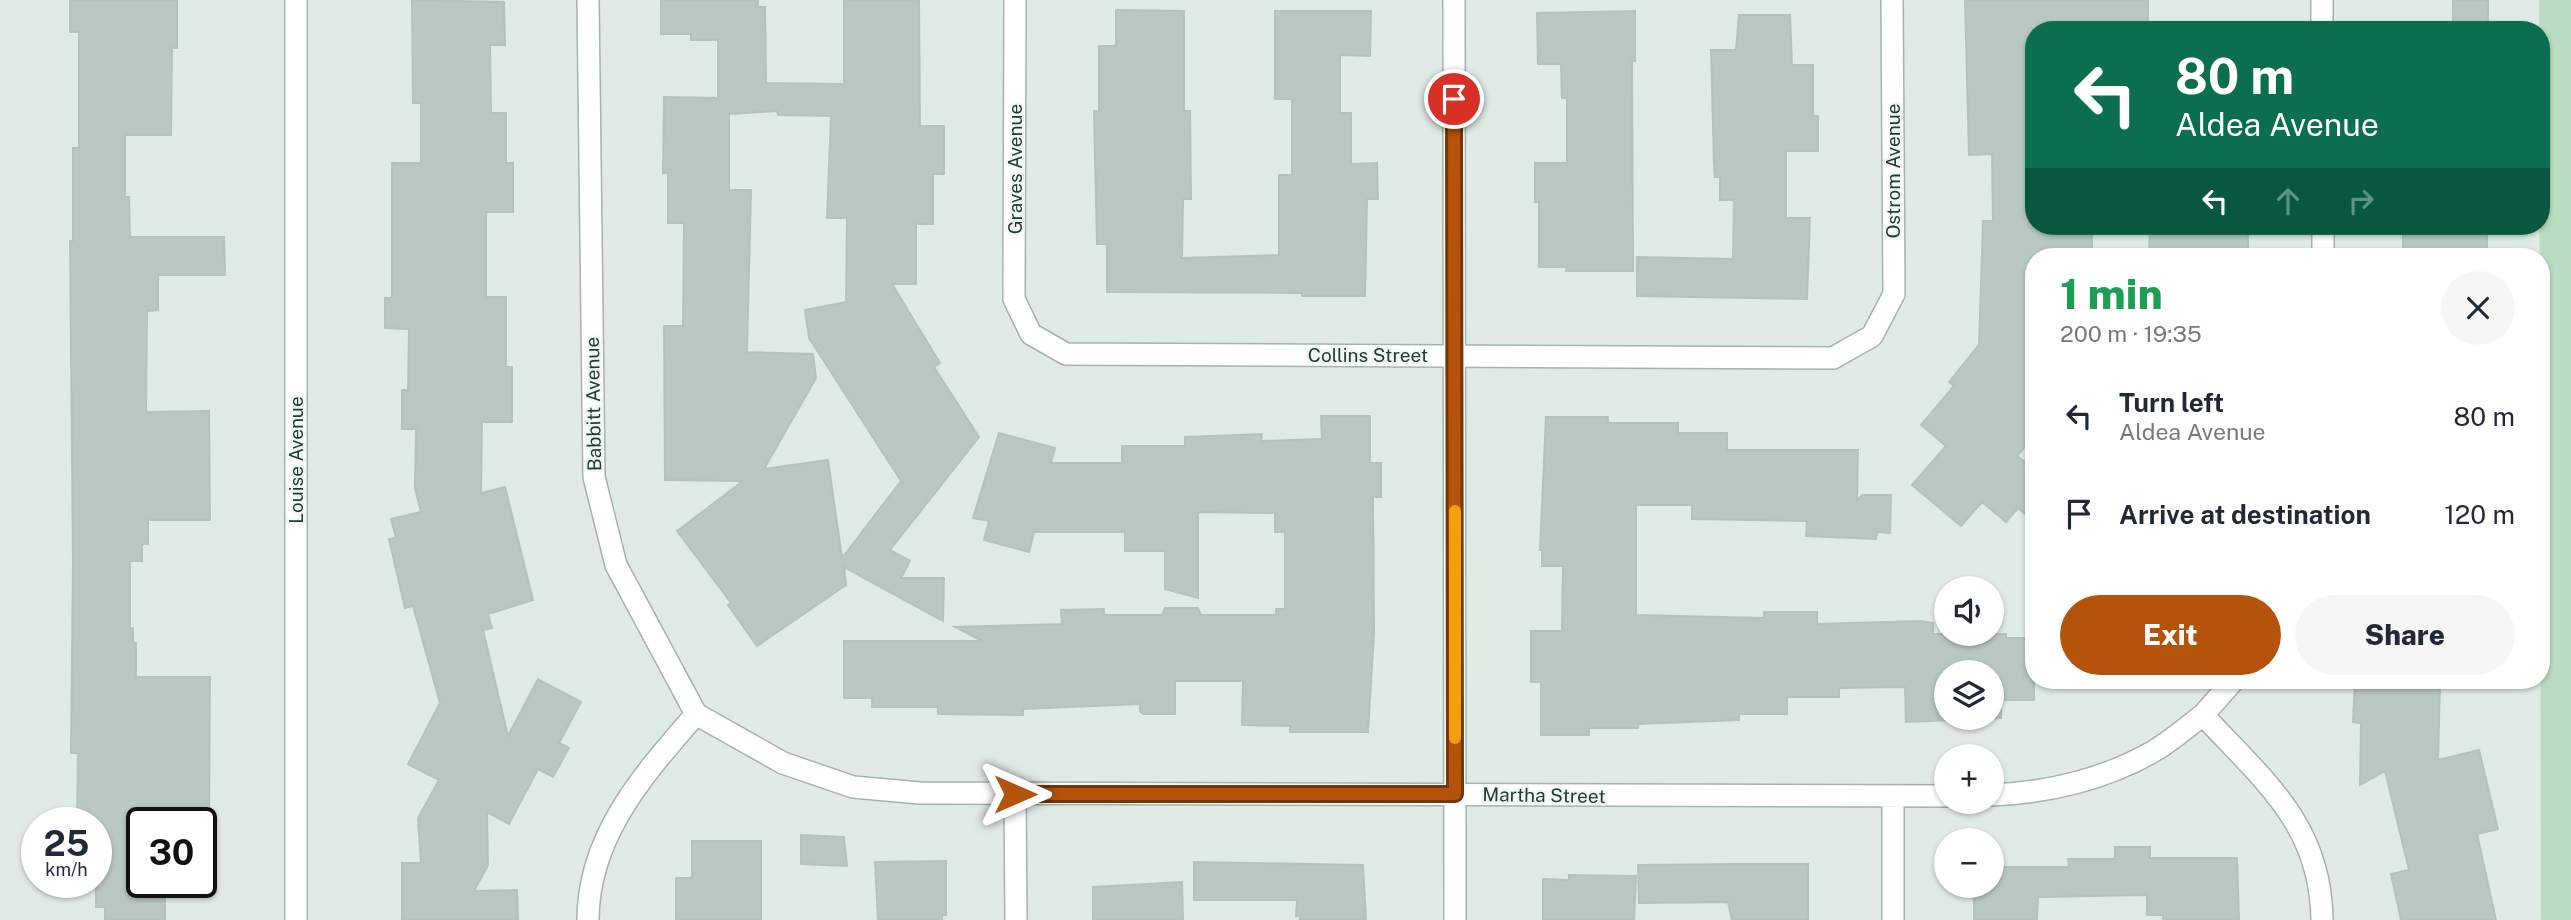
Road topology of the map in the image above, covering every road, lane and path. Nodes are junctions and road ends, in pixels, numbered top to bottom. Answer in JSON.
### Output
{"nodes":[{"id":1,"x":296,"y":0,"type":"edge"},
{"id":2,"x":588,"y":0,"type":"edge"},
{"id":3,"x":1015,"y":0,"type":"edge"},
{"id":4,"x":1454,"y":0,"type":"edge"},
{"id":5,"x":1892,"y":0,"type":"edge"},
{"id":6,"x":2322,"y":0,"type":"edge"},
{"id":7,"x":2322,"y":21,"type":"edge"},
{"id":8,"x":1031,"y":334,"type":"joint"},
{"id":9,"x":1872,"y":336,"type":"joint"},
{"id":10,"x":1455,"y":355,"type":"junction"},
{"id":11,"x":2226,"y":689,"type":"edge"},
{"id":12,"x":696,"y":714,"type":"junction"},
{"id":13,"x":2203,"y":716,"type":"junction"},
{"id":14,"x":1015,"y":794,"type":"junction"},
{"id":15,"x":1455,"y":794,"type":"junction"},
{"id":16,"x":2004,"y":795,"type":"edge"},
{"id":17,"x":1934,"y":796,"type":"edge"},
{"id":18,"x":1893,"y":798,"type":"junction"},
{"id":19,"x":296,"y":920,"type":"edge"},
{"id":20,"x":588,"y":920,"type":"edge"},
{"id":21,"x":1016,"y":920,"type":"edge"},
{"id":22,"x":1455,"y":920,"type":"edge"},
{"id":23,"x":1893,"y":920,"type":"edge"},
{"id":24,"x":2322,"y":920,"type":"edge"}],
"edges":[{"from":1,"to":19,"type":"street","name":"Louise Avenue"},
{"from":2,"to":12,"type":"street","name":"Babbitt Avenue"},
{"from":3,"to":8,"type":"street","name":"Graves Avenue"},
{"from":4,"to":10,"type":"street"},
{"from":5,"to":9,"type":"street","name":"Ostrom Avenue"},
{"from":6,"to":7,"type":"street"},
{"from":8,"to":10,"type":"street","name":"Collins Street"},
{"from":9,"to":10,"type":"street","name":"Collins Street"},
{"from":10,"to":15,"type":"street"},
{"from":11,"to":13,"type":"street"},
{"from":12,"to":14,"type":"street","name":"Martha Street"},
{"from":12,"to":20,"type":"street"},
{"from":13,"to":16,"type":"street"},
{"from":13,"to":24,"type":"street"},
{"from":14,"to":15,"type":"street","name":"Martha Street"},
{"from":14,"to":21,"type":"street"},
{"from":15,"to":18,"type":"street","name":"Martha Street"},
{"from":15,"to":22,"type":"street"},
{"from":17,"to":18,"type":"street","name":"Martha Street"},
{"from":18,"to":23,"type":"street"}]}
